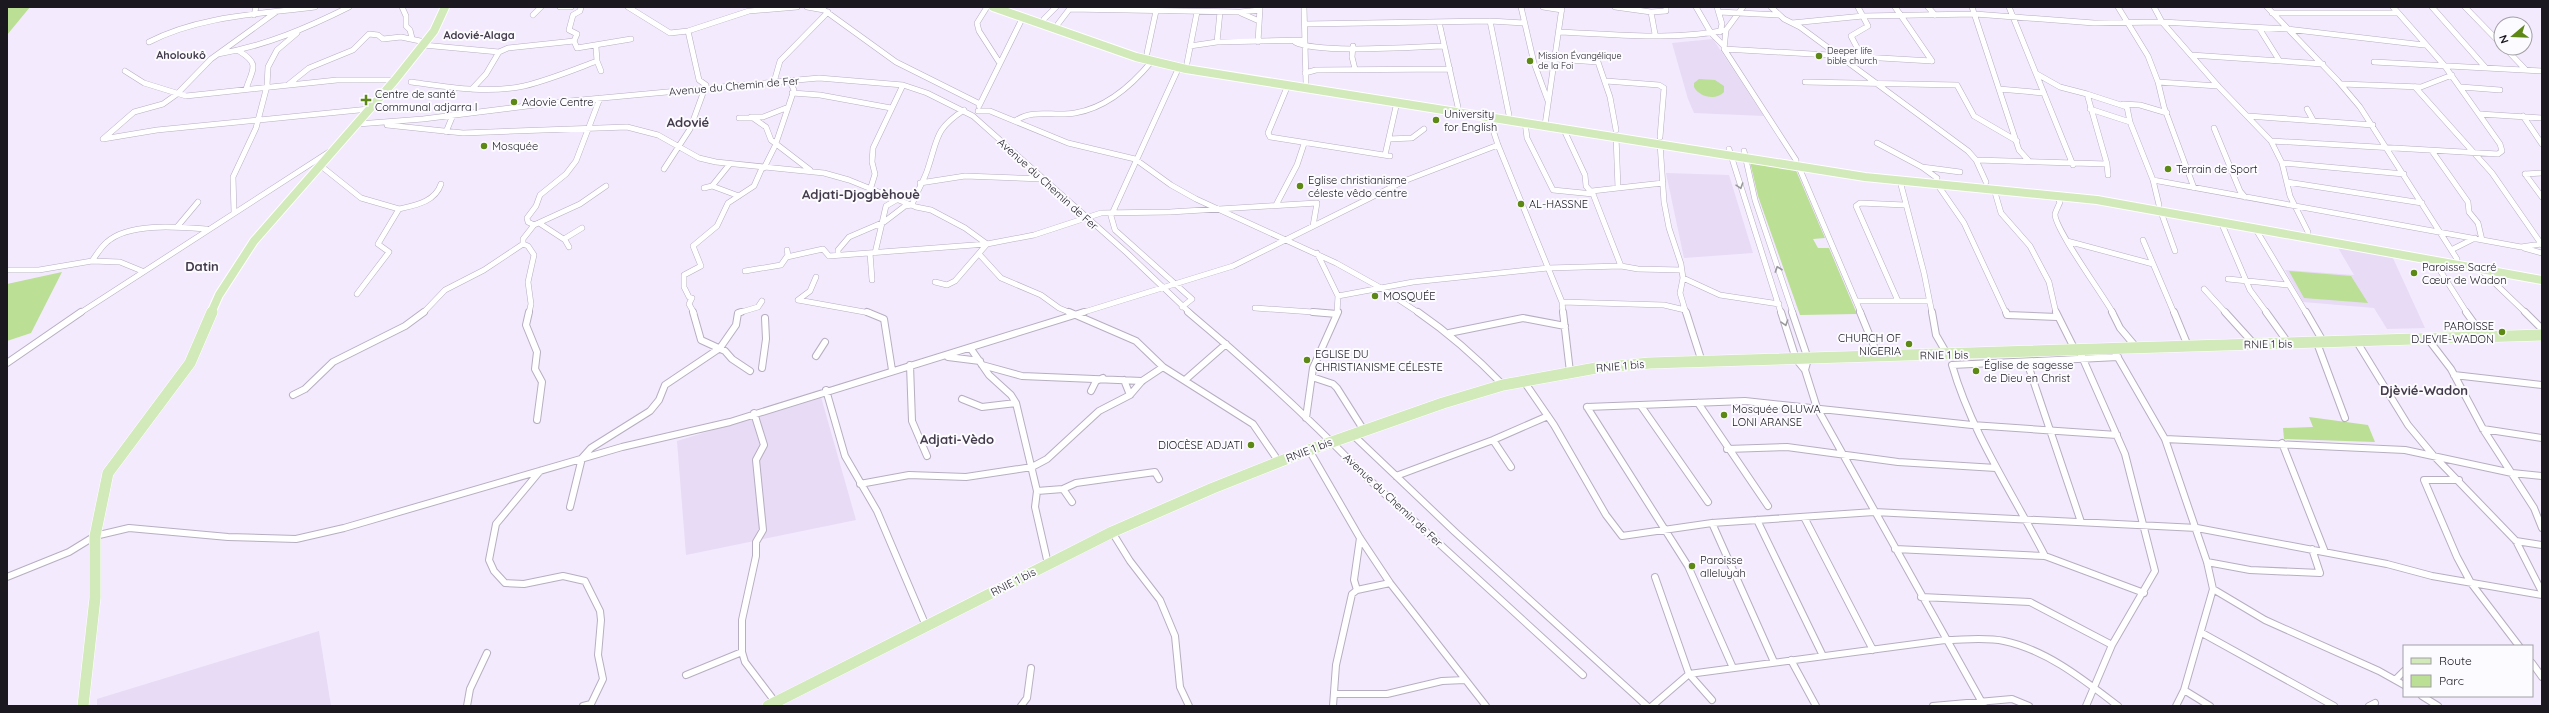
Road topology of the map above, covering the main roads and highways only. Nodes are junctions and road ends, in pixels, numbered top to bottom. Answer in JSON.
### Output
{"nodes":[{"id":1,"x":445,"y":7,"type":"edge"},
{"id":2,"x":993,"y":7,"type":"edge"},
{"id":3,"x":1007,"y":7,"type":"edge"},
{"id":4,"x":1183,"y":65,"type":"junction"},
{"id":5,"x":1545,"y":122,"type":"junction"},
{"id":6,"x":1616,"y":133,"type":"junction"},
{"id":7,"x":1797,"y":163,"type":"junction"},
{"id":8,"x":1936,"y":179,"type":"junction"},
{"id":9,"x":2160,"y":208,"type":"junction"},
{"id":10,"x":2542,"y":274,"type":"edge"},
{"id":11,"x":2542,"y":280,"type":"edge"},
{"id":12,"x":2542,"y":335,"type":"edge"},
{"id":13,"x":774,"y":705,"type":"edge"},
{"id":14,"x":83,"y":706,"type":"edge"}],
"edges":[{"from":1,"to":14,"type":"main road"},
{"from":2,"to":4,"type":"main road"},
{"from":3,"to":4,"type":"main road"},
{"from":4,"to":5,"type":"main road"},
{"from":4,"to":5,"type":"main road"},
{"from":5,"to":6,"type":"main road"},
{"from":5,"to":6,"type":"main road"},
{"from":6,"to":7,"type":"main road"},
{"from":7,"to":8,"type":"main road"},
{"from":7,"to":8,"type":"main road"},
{"from":8,"to":9,"type":"main road"},
{"from":8,"to":9,"type":"main road"},
{"from":9,"to":10,"type":"main road"},
{"from":9,"to":11,"type":"main road"},
{"from":12,"to":13,"type":"main road","name":"RNIE 1 bis"}]}
